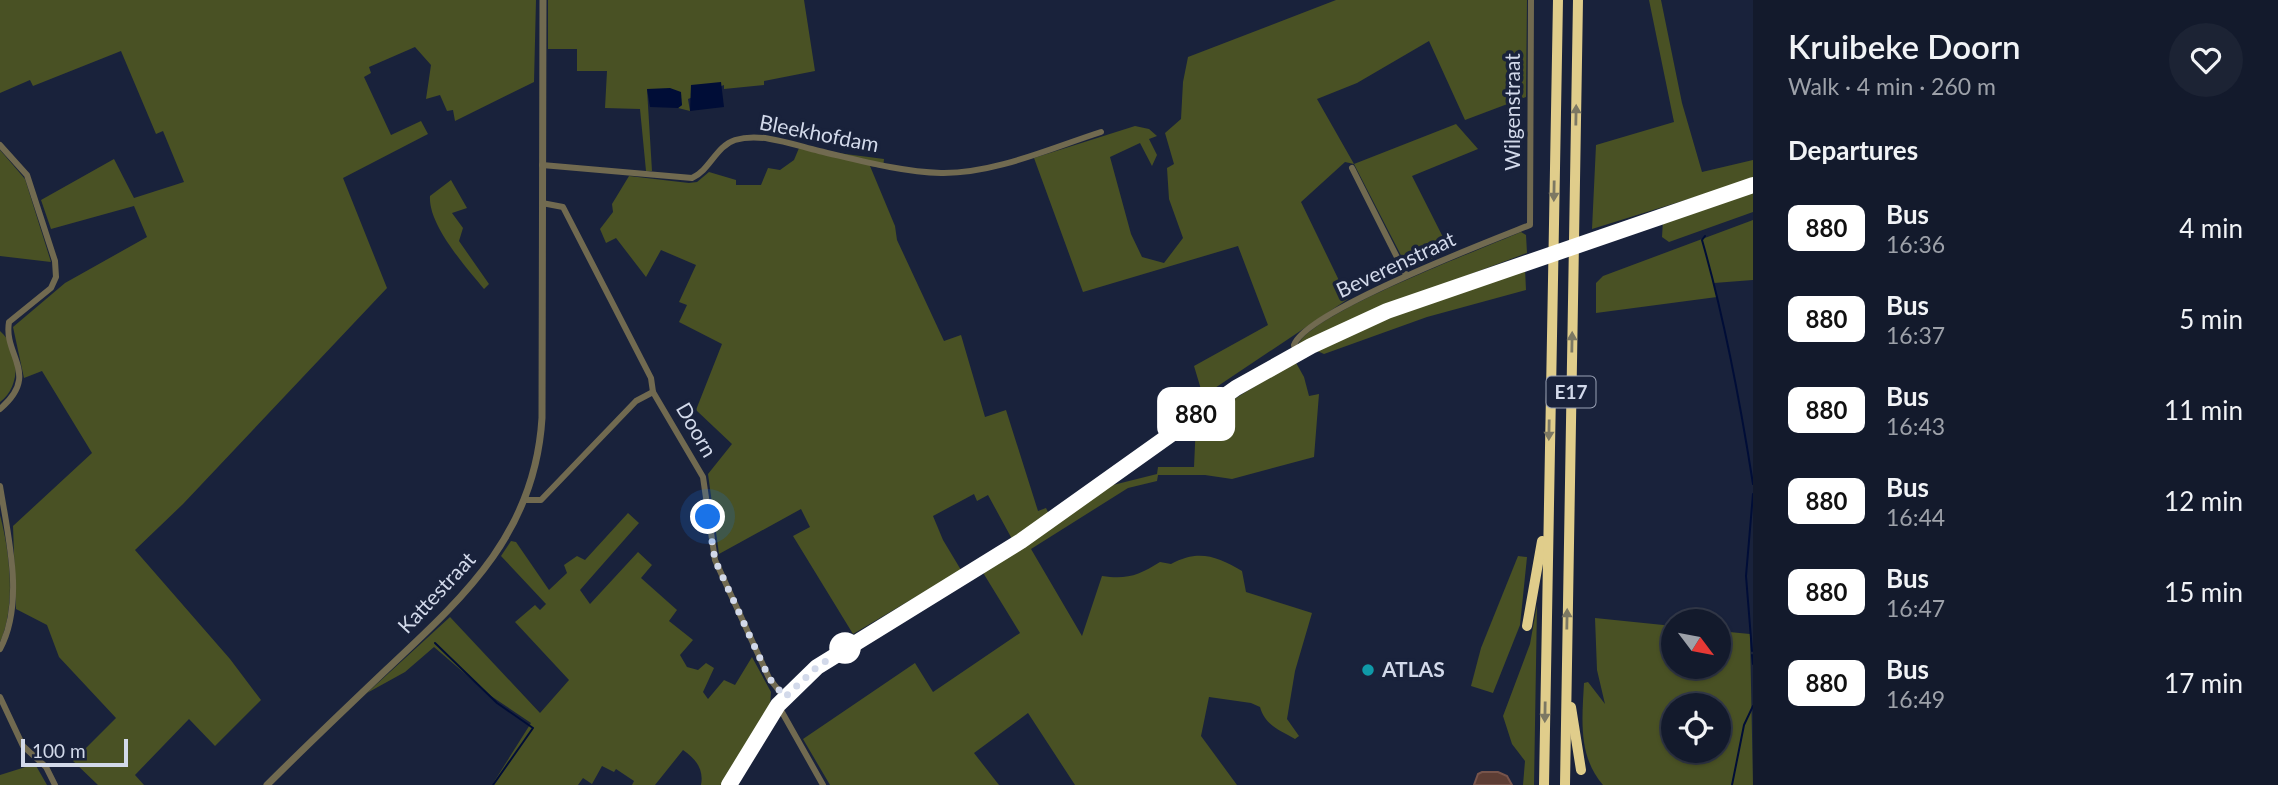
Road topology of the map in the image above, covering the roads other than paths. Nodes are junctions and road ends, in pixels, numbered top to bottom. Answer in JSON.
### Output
{"nodes":[{"id":1,"x":543,"y":0,"type":"edge"},
{"id":2,"x":1531,"y":0,"type":"edge"},
{"id":3,"x":1558,"y":0,"type":"edge"},
{"id":4,"x":1578,"y":0,"type":"edge"},
{"id":5,"x":1101,"y":132,"type":"dead end"},
{"id":6,"x":0,"y":145,"type":"edge"},
{"id":7,"x":542,"y":166,"type":"junction"},
{"id":8,"x":1352,"y":168,"type":"dead end"},
{"id":9,"x":1753,"y":185,"type":"edge"},
{"id":10,"x":542,"y":203,"type":"junction"},
{"id":11,"x":1530,"y":225,"type":"joint"},
{"id":12,"x":1406,"y":275,"type":"junction"},
{"id":13,"x":1296,"y":354,"type":"junction"},
{"id":14,"x":653,"y":392,"type":"junction"},
{"id":15,"x":0,"y":409,"type":"edge"},
{"id":16,"x":0,"y":486,"type":"edge"},
{"id":17,"x":526,"y":500,"type":"junction"},
{"id":18,"x":1547,"y":521,"type":"junction"},
{"id":19,"x":1527,"y":626,"type":"dead end"},
{"id":20,"x":0,"y":649,"type":"edge"},
{"id":21,"x":1566,"y":658,"type":"junction"},
{"id":22,"x":0,"y":697,"type":"edge"},
{"id":23,"x":785,"y":697,"type":"junction"},
{"id":24,"x":778,"y":705,"type":"junction"},
{"id":25,"x":1581,"y":770,"type":"dead end"},
{"id":26,"x":55,"y":785,"type":"edge"},
{"id":27,"x":267,"y":785,"type":"edge"},
{"id":28,"x":729,"y":785,"type":"edge"},
{"id":29,"x":823,"y":785,"type":"edge"},
{"id":30,"x":1544,"y":785,"type":"edge"},
{"id":31,"x":1565,"y":785,"type":"edge"}],
"edges":[{"from":1,"to":7,"type":"street"},
{"from":2,"to":11,"type":"street","name":"Wilgenstraat"},
{"from":3,"to":18,"type":"highway","number":"E17","one_way":true},
{"from":21,"to":4,"type":"highway","number":"E17","one_way":true},
{"from":5,"to":7,"type":"street","name":"Bleekhofdam"},
{"from":6,"to":15,"type":"street"},
{"from":7,"to":10,"type":"street","name":"Kattestraat"},
{"from":8,"to":12,"type":"street"},
{"from":9,"to":13,"type":"street","name":"Beverenstraat"},
{"from":10,"to":14,"type":"street","name":"Doorn"},
{"from":10,"to":17,"type":"street","name":"Kattestraat"},
{"from":11,"to":12,"type":"street","name":"Beverenstraat"},
{"from":12,"to":13,"type":"street","name":"Beverenstraat"},
{"from":13,"to":23,"type":"street","name":"Beverenstraat"},
{"from":14,"to":17,"type":"street"},
{"from":14,"to":23,"type":"street","name":"Doorn"},
{"from":16,"to":20,"type":"street"},
{"from":17,"to":27,"type":"street","name":"Kattestraat"},
{"from":18,"to":19,"type":"highway"},
{"from":18,"to":30,"type":"highway","number":"E17","one_way":true},
{"from":21,"to":25,"type":"highway"},
{"from":21,"to":31,"type":"highway","number":"E17"},
{"from":22,"to":26,"type":"street"},
{"from":23,"to":24,"type":"street","name":"Beverenstraat"},
{"from":24,"to":28,"type":"street","name":"Beverenstraat"},
{"from":24,"to":29,"type":"street"}]}
